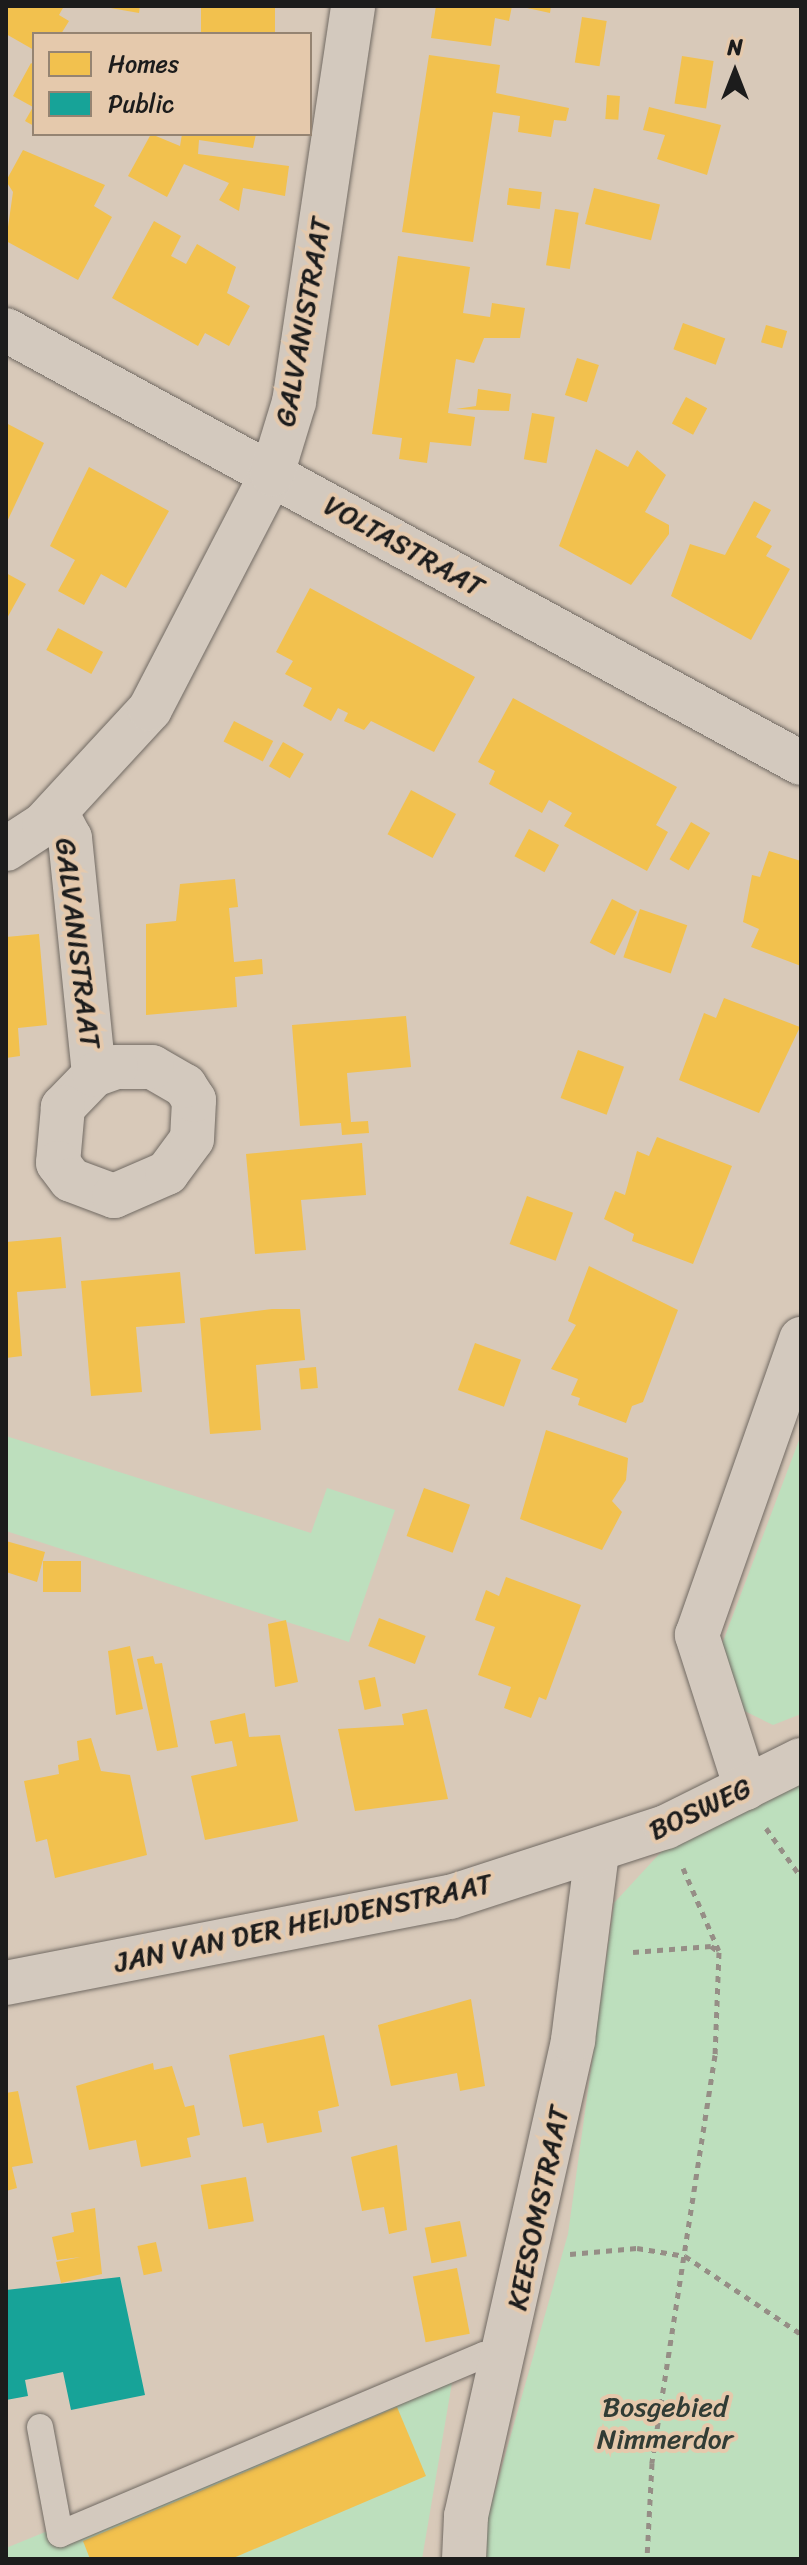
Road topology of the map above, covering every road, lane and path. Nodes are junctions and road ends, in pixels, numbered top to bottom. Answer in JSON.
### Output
{"nodes":[{"id":1,"x":353,"y":6,"type":"edge"},
{"id":2,"x":6,"y":330,"type":"edge"},
{"id":3,"x":272,"y":474,"type":"junction"},
{"id":4,"x":801,"y":763,"type":"edge"},
{"id":5,"x":56,"y":812,"type":"junction"},
{"id":6,"x":6,"y":849,"type":"edge"},
{"id":7,"x":94,"y":1075,"type":"dead end"},
{"id":8,"x":801,"y":1339,"type":"edge"},
{"id":9,"x":801,"y":1760,"type":"edge"},
{"id":10,"x":746,"y":1788,"type":"junction"},
{"id":11,"x":666,"y":1827,"type":"junction"},
{"id":12,"x":597,"y":1853,"type":"junction"},
{"id":13,"x":801,"y":1877,"type":"edge"},
{"id":14,"x":719,"y":1952,"type":"junction"},
{"id":15,"x":584,"y":1957,"type":"junction"},
{"id":16,"x":6,"y":1983,"type":"edge"},
{"id":17,"x":529,"y":2256,"type":"junction"},
{"id":18,"x":685,"y":2256,"type":"junction"},
{"id":19,"x":801,"y":2334,"type":"edge"},
{"id":20,"x":504,"y":2359,"type":"junction"},
{"id":21,"x":40,"y":2427,"type":"dead end"},
{"id":22,"x":464,"y":2559,"type":"edge"},
{"id":23,"x":647,"y":2559,"type":"edge"}],
"edges":[{"from":1,"to":3,"type":"street","name":"GALVANISTRAAT"},
{"from":2,"to":3,"type":"street","name":"VOLTASTRAAT"},
{"from":3,"to":4,"type":"street","name":"VOLTASTRAAT"},
{"from":3,"to":5,"type":"street","name":"GALVANISTRAAT"},
{"from":5,"to":6,"type":"street","name":"GALVANISTRAAT"},
{"from":5,"to":7,"type":"street","name":"GALVANISTRAAT"},
{"from":8,"to":10,"type":"street"},
{"from":9,"to":10,"type":"street","name":"BOSWEG"},
{"from":10,"to":11,"type":"street","name":"BOSWEG"},
{"from":10,"to":13,"type":"path"},
{"from":11,"to":12,"type":"street","name":"BOSWEG"},
{"from":11,"to":14,"type":"path"},
{"from":12,"to":15,"type":"street","name":"KEESOMSTRAAT"},
{"from":12,"to":16,"type":"street","name":"JAN VAN DER HEIJDENSTRAAT"},
{"from":14,"to":15,"type":"path"},
{"from":14,"to":18,"type":"path"},
{"from":15,"to":17,"type":"street","name":"KEESOMSTRAAT"},
{"from":17,"to":18,"type":"path"},
{"from":17,"to":20,"type":"street","name":"KEESOMSTRAAT"},
{"from":18,"to":19,"type":"path"},
{"from":18,"to":23,"type":"path"},
{"from":20,"to":21,"type":"lane"},
{"from":20,"to":22,"type":"street","name":"KEESOMSTRAAT"}]}
